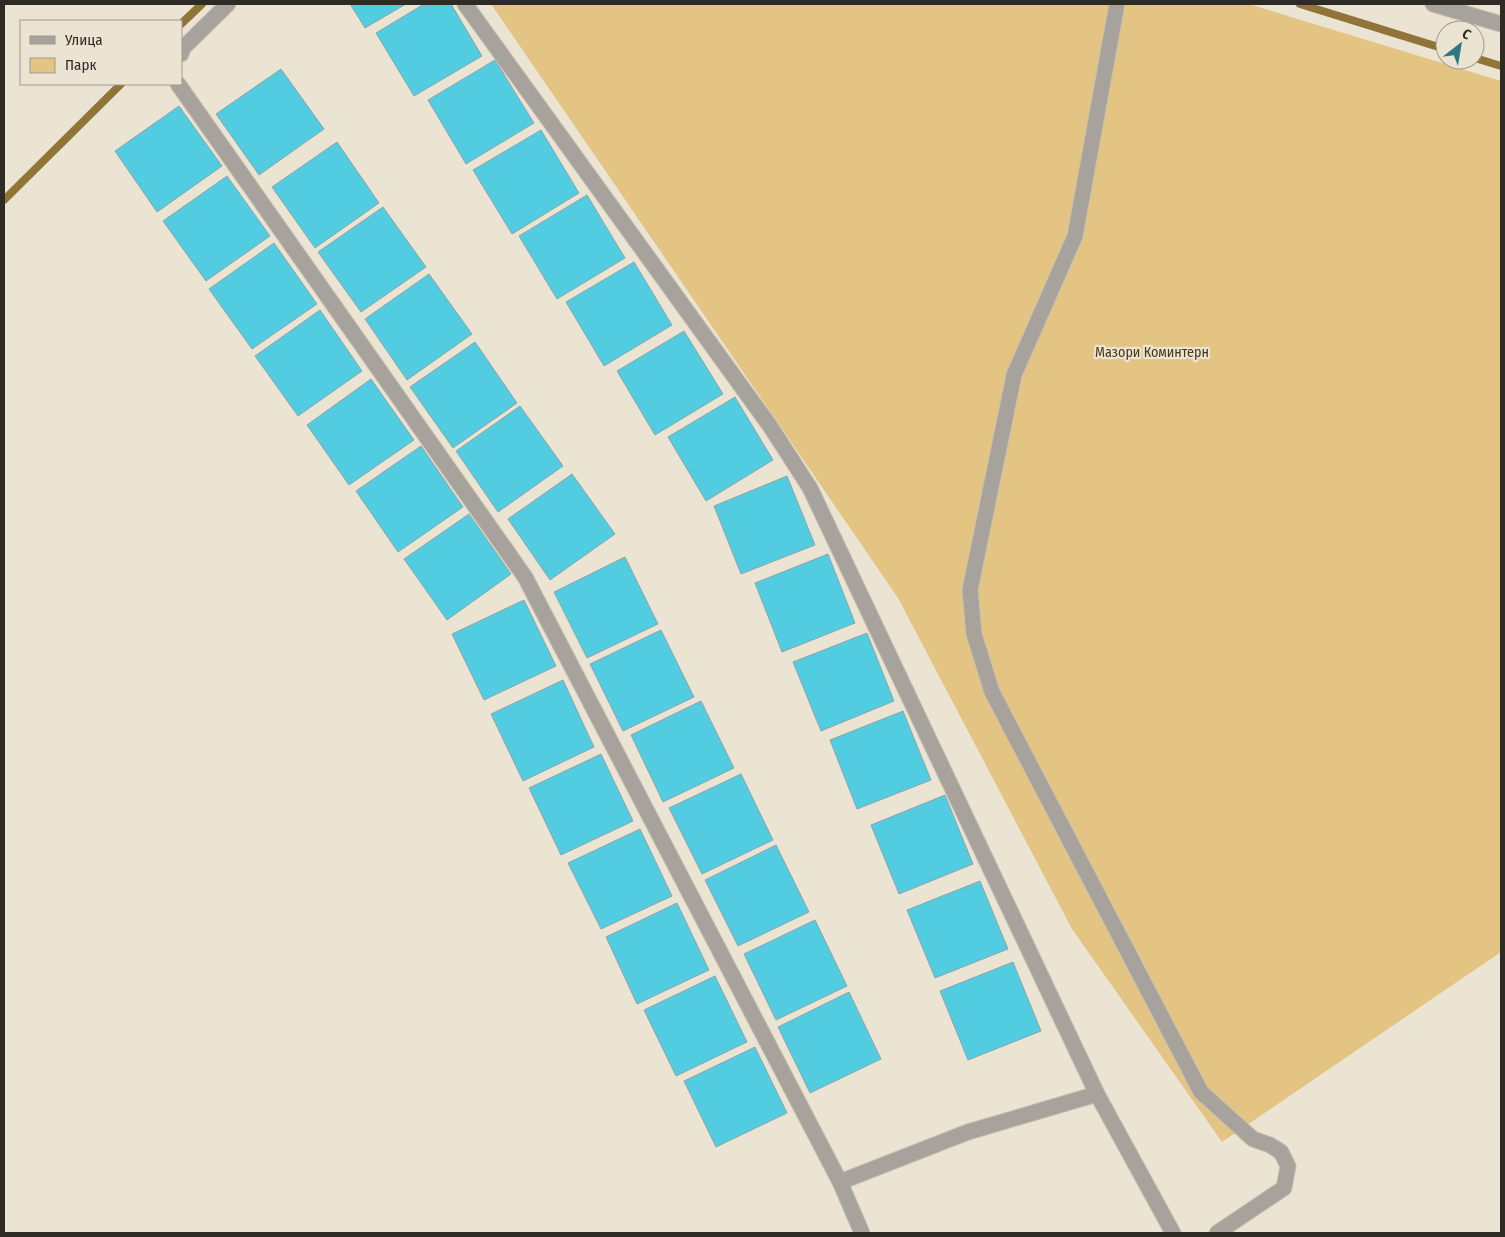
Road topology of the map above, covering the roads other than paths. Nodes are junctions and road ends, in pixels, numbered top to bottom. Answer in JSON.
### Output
{"nodes":[{"id":1,"x":228,"y":4,"type":"edge"},
{"id":2,"x":465,"y":4,"type":"edge"},
{"id":3,"x":1117,"y":4,"type":"edge"},
{"id":4,"x":1433,"y":4,"type":"edge"},
{"id":5,"x":1501,"y":24,"type":"edge"},
{"id":6,"x":182,"y":51,"type":"edge"},
{"id":7,"x":179,"y":85,"type":"edge"},
{"id":8,"x":1097,"y":1094,"type":"junction"},
{"id":9,"x":840,"y":1182,"type":"junction"},
{"id":10,"x":862,"y":1233,"type":"edge"},
{"id":11,"x":1174,"y":1233,"type":"edge"},
{"id":12,"x":1217,"y":1233,"type":"edge"}],
"edges":[{"from":1,"to":6,"type":"street"},
{"from":2,"to":8,"type":"street"},
{"from":3,"to":12,"type":"street"},
{"from":4,"to":5,"type":"street"},
{"from":7,"to":9,"type":"street"},
{"from":8,"to":9,"type":"street"},
{"from":8,"to":11,"type":"street"},
{"from":9,"to":10,"type":"street"}]}
